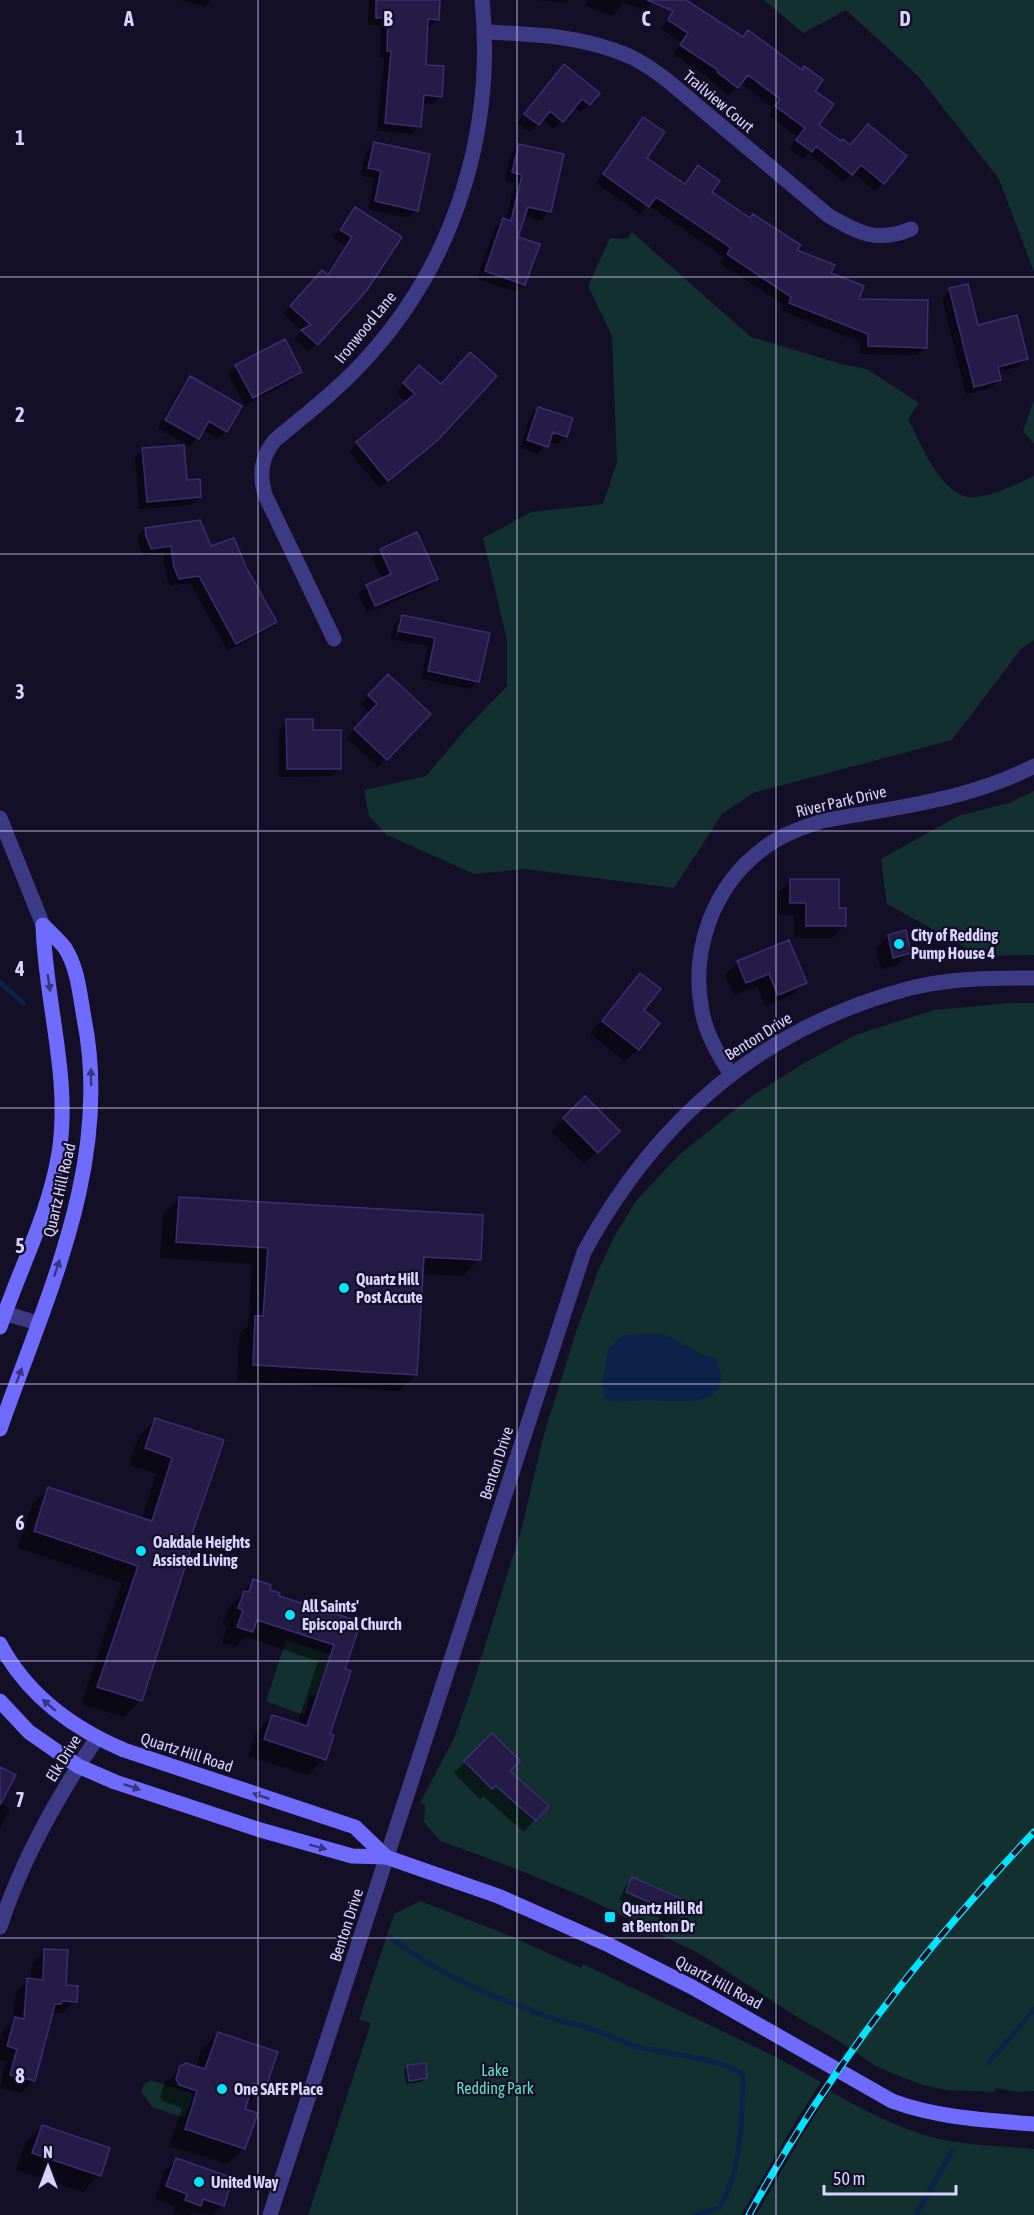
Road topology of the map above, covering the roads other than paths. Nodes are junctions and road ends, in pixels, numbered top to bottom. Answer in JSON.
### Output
{"nodes":[{"id":1,"x":482,"y":0,"type":"edge"},
{"id":2,"x":486,"y":32,"type":"junction"},
{"id":3,"x":911,"y":229,"type":"dead end"},
{"id":4,"x":334,"y":639,"type":"dead end"},
{"id":5,"x":1034,"y":765,"type":"edge"},
{"id":6,"x":0,"y":818,"type":"edge"},
{"id":7,"x":43,"y":925,"type":"junction"},
{"id":8,"x":1034,"y":978,"type":"edge"},
{"id":9,"x":730,"y":1074,"type":"junction"},
{"id":10,"x":2,"y":1317,"type":"edge"},
{"id":11,"x":38,"y":1323,"type":"junction"},
{"id":12,"x":0,"y":1429,"type":"edge"},
{"id":13,"x":0,"y":1644,"type":"edge"},
{"id":14,"x":0,"y":1701,"type":"edge"},
{"id":15,"x":97,"y":1738,"type":"junction"},
{"id":16,"x":78,"y":1766,"type":"junction"},
{"id":17,"x":386,"y":1857,"type":"junction"},
{"id":18,"x":0,"y":1927,"type":"edge"},
{"id":19,"x":1034,"y":2124,"type":"edge"},
{"id":20,"x":270,"y":2215,"type":"edge"}],
"edges":[{"from":1,"to":2,"type":"street","name":"Ironwood Lane"},
{"from":2,"to":3,"type":"street","name":"Trailview Court"},
{"from":2,"to":4,"type":"street","name":"Ironwood Lane"},
{"from":5,"to":9,"type":"street","name":"River Park Drive"},
{"from":6,"to":7,"type":"street","name":"Quartz Hill Road"},
{"from":7,"to":10,"type":"main road","name":"Quartz Hill Road","one_way":true},
{"from":11,"to":7,"type":"main road","name":"Quartz Hill Road","one_way":true},
{"from":8,"to":9,"type":"street","name":"Benton Drive"},
{"from":9,"to":17,"type":"street","name":"Benton Drive"},
{"from":10,"to":11,"type":"street"},
{"from":12,"to":11,"type":"main road","name":"Quartz Hill Road","one_way":true},
{"from":15,"to":13,"type":"main road","name":"Quartz Hill Road","one_way":true},
{"from":14,"to":16,"type":"main road","name":"Quartz Hill Road"},
{"from":15,"to":16,"type":"street","name":"Elk Drive"},
{"from":17,"to":15,"type":"main road","name":"Quartz Hill Road","one_way":true},
{"from":16,"to":17,"type":"main road","name":"Quartz Hill Road","one_way":true},
{"from":16,"to":18,"type":"street","name":"Elk Drive"},
{"from":17,"to":19,"type":"main road","name":"Quartz Hill Road"},
{"from":17,"to":20,"type":"street","name":"Benton Drive"}]}
